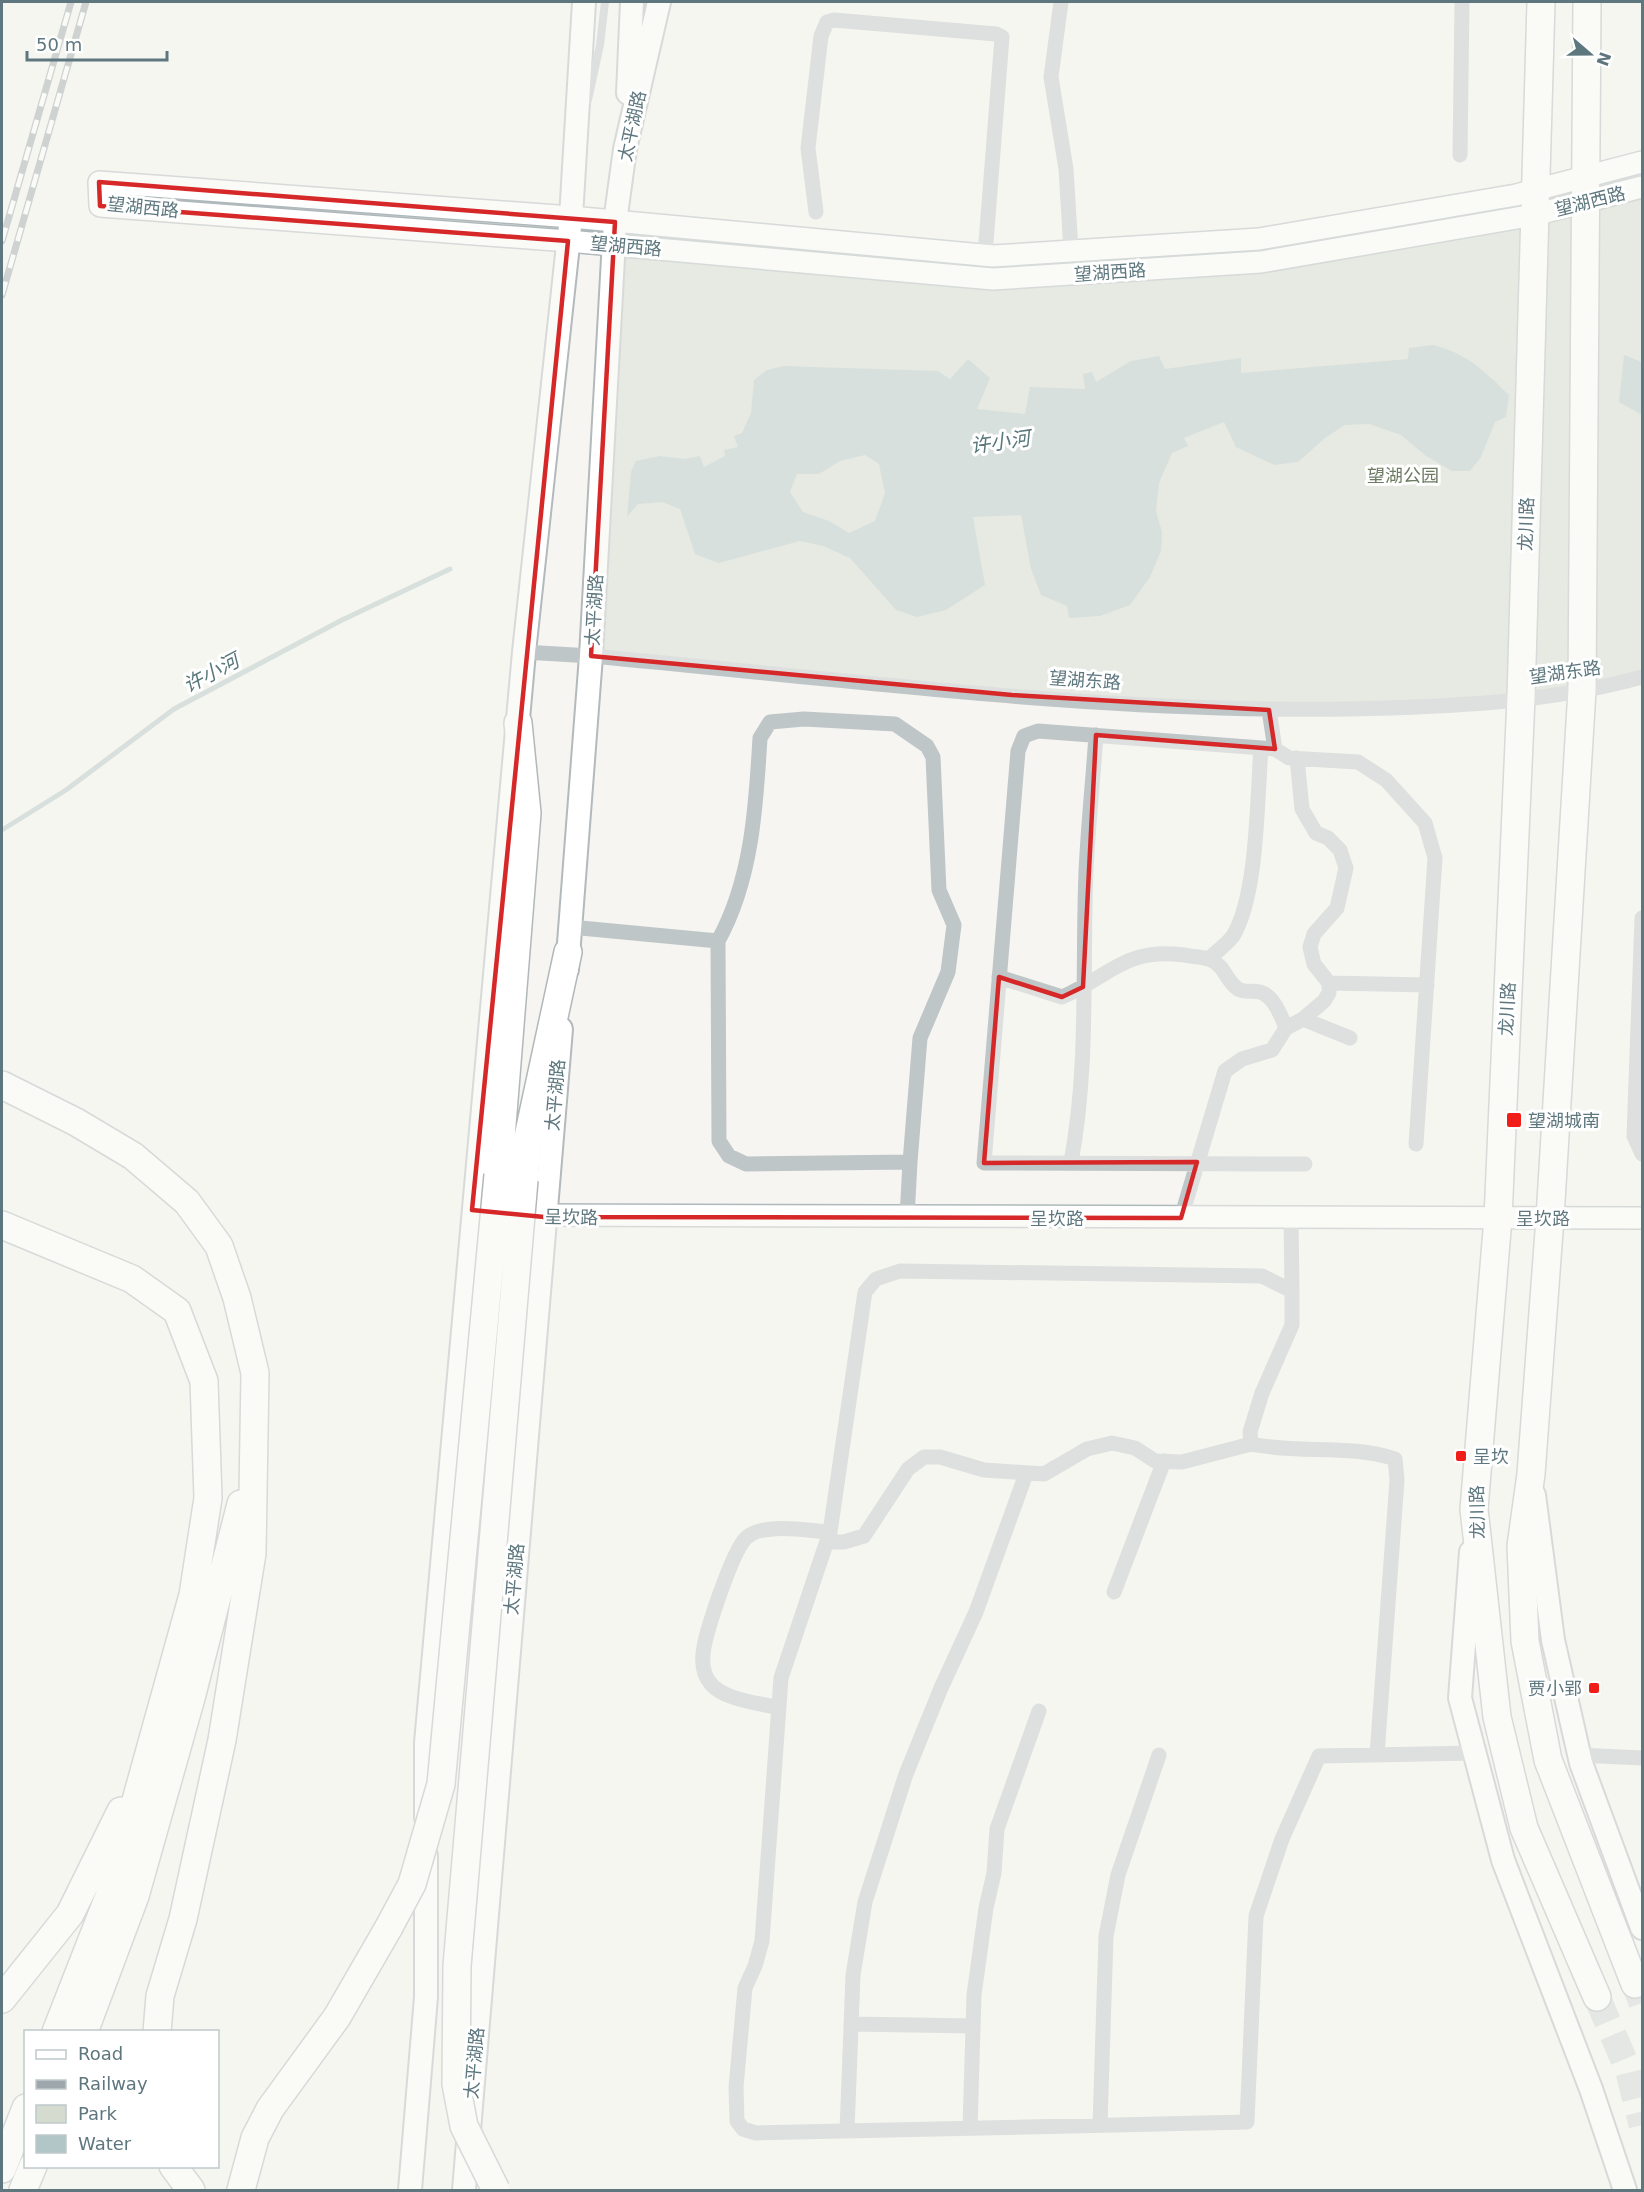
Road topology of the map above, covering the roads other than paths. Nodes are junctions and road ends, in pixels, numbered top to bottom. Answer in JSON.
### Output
{"nodes":[{"id":1,"x":584,"y":2,"type":"edge"},
{"id":2,"x":605,"y":2,"type":"edge"},
{"id":3,"x":632,"y":2,"type":"edge"},
{"id":4,"x":659,"y":2,"type":"edge"},
{"id":5,"x":1061,"y":2,"type":"edge"},
{"id":6,"x":1462,"y":2,"type":"edge"},
{"id":7,"x":1541,"y":2,"type":"edge"},
{"id":8,"x":1587,"y":2,"type":"edge"},
{"id":9,"x":625,"y":149,"type":"junction"},
{"id":10,"x":1460,"y":155,"type":"dead end"},
{"id":11,"x":576,"y":158,"type":"junction"},
{"id":12,"x":1642,"y":162,"type":"edge"},
{"id":13,"x":1642,"y":187,"type":"edge"},
{"id":14,"x":1587,"y":189,"type":"junction"},
{"id":15,"x":1535,"y":202,"type":"junction"},
{"id":16,"x":816,"y":212,"type":"dead end"},
{"id":17,"x":571,"y":217,"type":"junction"},
{"id":18,"x":615,"y":222,"type":"junction"},
{"id":19,"x":568,"y":241,"type":"junction"},
{"id":20,"x":614,"y":246,"type":"junction"},
{"id":21,"x":1071,"y":250,"type":"junction"},
{"id":22,"x":985,"y":255,"type":"junction"},
{"id":23,"x":524,"y":652,"type":"junction"},
{"id":24,"x":591,"y":656,"type":"junction"},
{"id":25,"x":1642,"y":677,"type":"edge"},
{"id":26,"x":1582,"y":690,"type":"junction"},
{"id":27,"x":1521,"y":698,"type":"junction"},
{"id":28,"x":1269,"y":710,"type":"junction"},
{"id":29,"x":518,"y":723,"type":"junction"},
{"id":30,"x":1096,"y":735,"type":"junction"},
{"id":31,"x":1268,"y":748,"type":"junction"},
{"id":32,"x":1297,"y":758,"type":"junction"},
{"id":33,"x":1642,"y":918,"type":"edge"},
{"id":34,"x":1642,"y":934,"type":"edge"},
{"id":35,"x":569,"y":939,"type":"junction"},
{"id":36,"x":718,"y":940,"type":"junction"},
{"id":37,"x":1209,"y":959,"type":"junction"},
{"id":38,"x":999,"y":977,"type":"junction"},
{"id":39,"x":1329,"y":983,"type":"junction"},
{"id":40,"x":1427,"y":985,"type":"junction"},
{"id":41,"x":1083,"y":987,"type":"junction"},
{"id":42,"x":1304,"y":1019,"type":"junction"},
{"id":43,"x":1286,"y":1028,"type":"junction"},
{"id":44,"x":1350,"y":1038,"type":"dead end"},
{"id":45,"x":2,"y":1085,"type":"edge"},
{"id":46,"x":1416,"y":1144,"type":"dead end"},
{"id":47,"x":1642,"y":1154,"type":"edge"},
{"id":48,"x":910,"y":1162,"type":"junction"},
{"id":49,"x":1071,"y":1162,"type":"junction"},
{"id":50,"x":1197,"y":1162,"type":"junction"},
{"id":51,"x":1305,"y":1164,"type":"dead end"},
{"id":52,"x":511,"y":1178,"type":"junction"},
{"id":53,"x":472,"y":1210,"type":"junction"},
{"id":54,"x":544,"y":1217,"type":"junction"},
{"id":55,"x":907,"y":1218,"type":"junction"},
{"id":56,"x":1181,"y":1218,"type":"junction"},
{"id":57,"x":1291,"y":1218,"type":"junction"},
{"id":58,"x":1498,"y":1218,"type":"junction"},
{"id":59,"x":1550,"y":1218,"type":"junction"},
{"id":60,"x":1642,"y":1218,"type":"edge"},
{"id":61,"x":2,"y":1225,"type":"edge"},
{"id":62,"x":1292,"y":1291,"type":"junction"},
{"id":63,"x":253,"y":1440,"type":"junction"},
{"id":64,"x":1251,"y":1444,"type":"junction"},
{"id":65,"x":1164,"y":1461,"type":"junction"},
{"id":66,"x":1026,"y":1474,"type":"junction"},
{"id":67,"x":1531,"y":1474,"type":"junction"},
{"id":68,"x":1474,"y":1509,"type":"junction"},
{"id":69,"x":828,"y":1537,"type":"junction"},
{"id":70,"x":1114,"y":1592,"type":"dead end"},
{"id":71,"x":779,"y":1708,"type":"junction"},
{"id":72,"x":1039,"y":1711,"type":"dead end"},
{"id":73,"x":151,"y":1751,"type":"junction"},
{"id":74,"x":1475,"y":1753,"type":"junction"},
{"id":75,"x":1158,"y":1755,"type":"dead end"},
{"id":76,"x":1377,"y":1755,"type":"junction"},
{"id":77,"x":1580,"y":1755,"type":"junction"},
{"id":78,"x":1642,"y":1758,"type":"edge"},
{"id":79,"x":1642,"y":1928,"type":"edge"},
{"id":80,"x":1635,"y":1984,"type":"tunnel mouth"},
{"id":81,"x":1597,"y":1997,"type":"tunnel mouth"},
{"id":82,"x":2,"y":1999,"type":"edge"},
{"id":83,"x":851,"y":2024,"type":"junction"},
{"id":84,"x":973,"y":2026,"type":"junction"},
{"id":85,"x":56,"y":2030,"type":"edge"},
{"id":86,"x":84,"y":2030,"type":"edge"},
{"id":87,"x":157,"y":2030,"type":"edge"},
{"id":88,"x":24,"y":2113,"type":"edge"},
{"id":89,"x":1100,"y":2125,"type":"junction"},
{"id":90,"x":970,"y":2128,"type":"junction"},
{"id":91,"x":847,"y":2130,"type":"junction"},
{"id":92,"x":32,"y":2168,"type":"edge"},
{"id":93,"x":174,"y":2168,"type":"edge"},
{"id":94,"x":2,"y":2169,"type":"edge"},
{"id":95,"x":23,"y":2190,"type":"edge"},
{"id":96,"x":191,"y":2190,"type":"edge"},
{"id":97,"x":241,"y":2190,"type":"edge"},
{"id":98,"x":410,"y":2190,"type":"edge"},
{"id":99,"x":464,"y":2190,"type":"edge"},
{"id":100,"x":496,"y":2190,"type":"edge"},
{"id":101,"x":1625,"y":2190,"type":"edge"}],
"edges":[{"from":1,"to":11,"type":"main road"},
{"from":2,"to":11,"type":"lane"},
{"from":3,"to":9,"type":"main road"},
{"from":4,"to":9,"type":"main road","name":"太平湖路"},
{"from":5,"to":21,"type":"street"},
{"from":6,"to":10,"type":"street"},
{"from":7,"to":15,"type":"highway","name":"龙川路"},
{"from":8,"to":14,"type":"highway"},
{"from":9,"to":18,"type":"main road","name":"太平湖路"},
{"from":11,"to":17,"type":"main road"},
{"from":12,"to":14,"type":"street","name":"望湖西路"},
{"from":13,"to":14,"type":"street","name":"望湖西路"},
{"from":14,"to":15,"type":"street","name":"望湖西路"},
{"from":14,"to":26,"type":"highway"},
{"from":15,"to":20,"type":"street","name":"望湖西路"},
{"from":15,"to":21,"type":"street","name":"望湖西路"},
{"from":15,"to":27,"type":"highway","name":"龙川路"},
{"from":16,"to":22,"type":"street"},
{"from":17,"to":18,"type":"street","name":"望湖西路"},
{"from":17,"to":19,"type":"main road"},
{"from":17,"to":19,"type":"street","name":"望湖西路"},
{"from":18,"to":20,"type":"main road","name":"太平湖路"},
{"from":18,"to":22,"type":"street","name":"望湖西路"},
{"from":19,"to":20,"type":"street","name":"望湖西路"},
{"from":19,"to":23,"type":"main road"},
{"from":20,"to":24,"type":"main road","name":"太平湖路"},
{"from":21,"to":22,"type":"street","name":"望湖西路"},
{"from":23,"to":24,"type":"street","name":"望湖东路"},
{"from":23,"to":29,"type":"main road"},
{"from":24,"to":28,"type":"street","name":"望湖东路"},
{"from":24,"to":35,"type":"main road","name":"太平湖路"},
{"from":25,"to":26,"type":"street","name":"望湖东路"},
{"from":26,"to":27,"type":"street","name":"望湖东路"},
{"from":26,"to":59,"type":"highway"},
{"from":27,"to":28,"type":"street","name":"望湖东路"},
{"from":27,"to":58,"type":"highway","name":"龙川路"},
{"from":28,"to":31,"type":"street"},
{"from":29,"to":52,"type":"highway"},
{"from":29,"to":53,"type":"main road"},
{"from":30,"to":31,"type":"street"},
{"from":30,"to":38,"type":"street"},
{"from":30,"to":41,"type":"street"},
{"from":31,"to":32,"type":"street"},
{"from":31,"to":37,"type":"street"},
{"from":32,"to":39,"type":"street"},
{"from":32,"to":40,"type":"street"},
{"from":33,"to":34,"type":"street"},
{"from":34,"to":47,"type":"street"},
{"from":35,"to":36,"type":"street"},
{"from":35,"to":52,"type":"highway"},
{"from":35,"to":54,"type":"main road","name":"太平湖路"},
{"from":36,"to":48,"type":"street"},
{"from":36,"to":48,"type":"street"},
{"from":37,"to":41,"type":"street"},
{"from":37,"to":43,"type":"street"},
{"from":38,"to":41,"type":"street"},
{"from":38,"to":49,"type":"street"},
{"from":39,"to":40,"type":"street"},
{"from":39,"to":42,"type":"street"},
{"from":40,"to":46,"type":"street"},
{"from":41,"to":49,"type":"street"},
{"from":42,"to":43,"type":"street"},
{"from":42,"to":44,"type":"street"},
{"from":43,"to":50,"type":"street"},
{"from":45,"to":63,"type":"highway"},
{"from":48,"to":55,"type":"street"},
{"from":49,"to":50,"type":"street"},
{"from":50,"to":51,"type":"street"},
{"from":50,"to":56,"type":"street"},
{"from":52,"to":97,"type":"highway","bridge":true},
{"from":52,"to":100,"type":"highway","bridge":true},
{"from":53,"to":54,"type":"street","name":"呈坎路"},
{"from":53,"to":98,"type":"main road"},
{"from":54,"to":55,"type":"street","name":"呈坎路"},
{"from":54,"to":99,"type":"main road","name":"太平湖路"},
{"from":55,"to":56,"type":"street","name":"呈坎路"},
{"from":56,"to":57,"type":"street","name":"呈坎路"},
{"from":57,"to":58,"type":"street","name":"呈坎路"},
{"from":57,"to":62,"type":"street"},
{"from":58,"to":59,"type":"street","name":"呈坎路"},
{"from":58,"to":68,"type":"highway","name":"龙川路"},
{"from":59,"to":60,"type":"street","name":"呈坎路"},
{"from":59,"to":67,"type":"highway"},
{"from":61,"to":73,"type":"highway"},
{"from":62,"to":64,"type":"street"},
{"from":62,"to":69,"type":"street"},
{"from":63,"to":86,"type":"highway"},
{"from":63,"to":87,"type":"highway"},
{"from":64,"to":65,"type":"street"},
{"from":64,"to":76,"type":"street"},
{"from":65,"to":66,"type":"street"},
{"from":65,"to":70,"type":"street"},
{"from":66,"to":69,"type":"street"},
{"from":66,"to":83,"type":"street"},
{"from":67,"to":77,"type":"main road"},
{"from":67,"to":80,"type":"highway"},
{"from":68,"to":74,"type":"main road"},
{"from":68,"to":81,"type":"highway","name":"龙川路"},
{"from":69,"to":71,"type":"street"},
{"from":69,"to":71,"type":"street"},
{"from":71,"to":91,"type":"street"},
{"from":72,"to":84,"type":"street"},
{"from":73,"to":82,"type":"highway"},
{"from":73,"to":85,"type":"highway"},
{"from":74,"to":76,"type":"street"},
{"from":74,"to":101,"type":"main road"},
{"from":75,"to":89,"type":"street"},
{"from":76,"to":89,"type":"street"},
{"from":77,"to":78,"type":"street"},
{"from":77,"to":79,"type":"main road"},
{"from":83,"to":84,"type":"street"},
{"from":83,"to":91,"type":"street"},
{"from":84,"to":90,"type":"street"},
{"from":88,"to":94,"type":"highway"},
{"from":89,"to":90,"type":"street"},
{"from":90,"to":91,"type":"street"},
{"from":92,"to":95,"type":"highway"},
{"from":93,"to":96,"type":"highway"}]}
